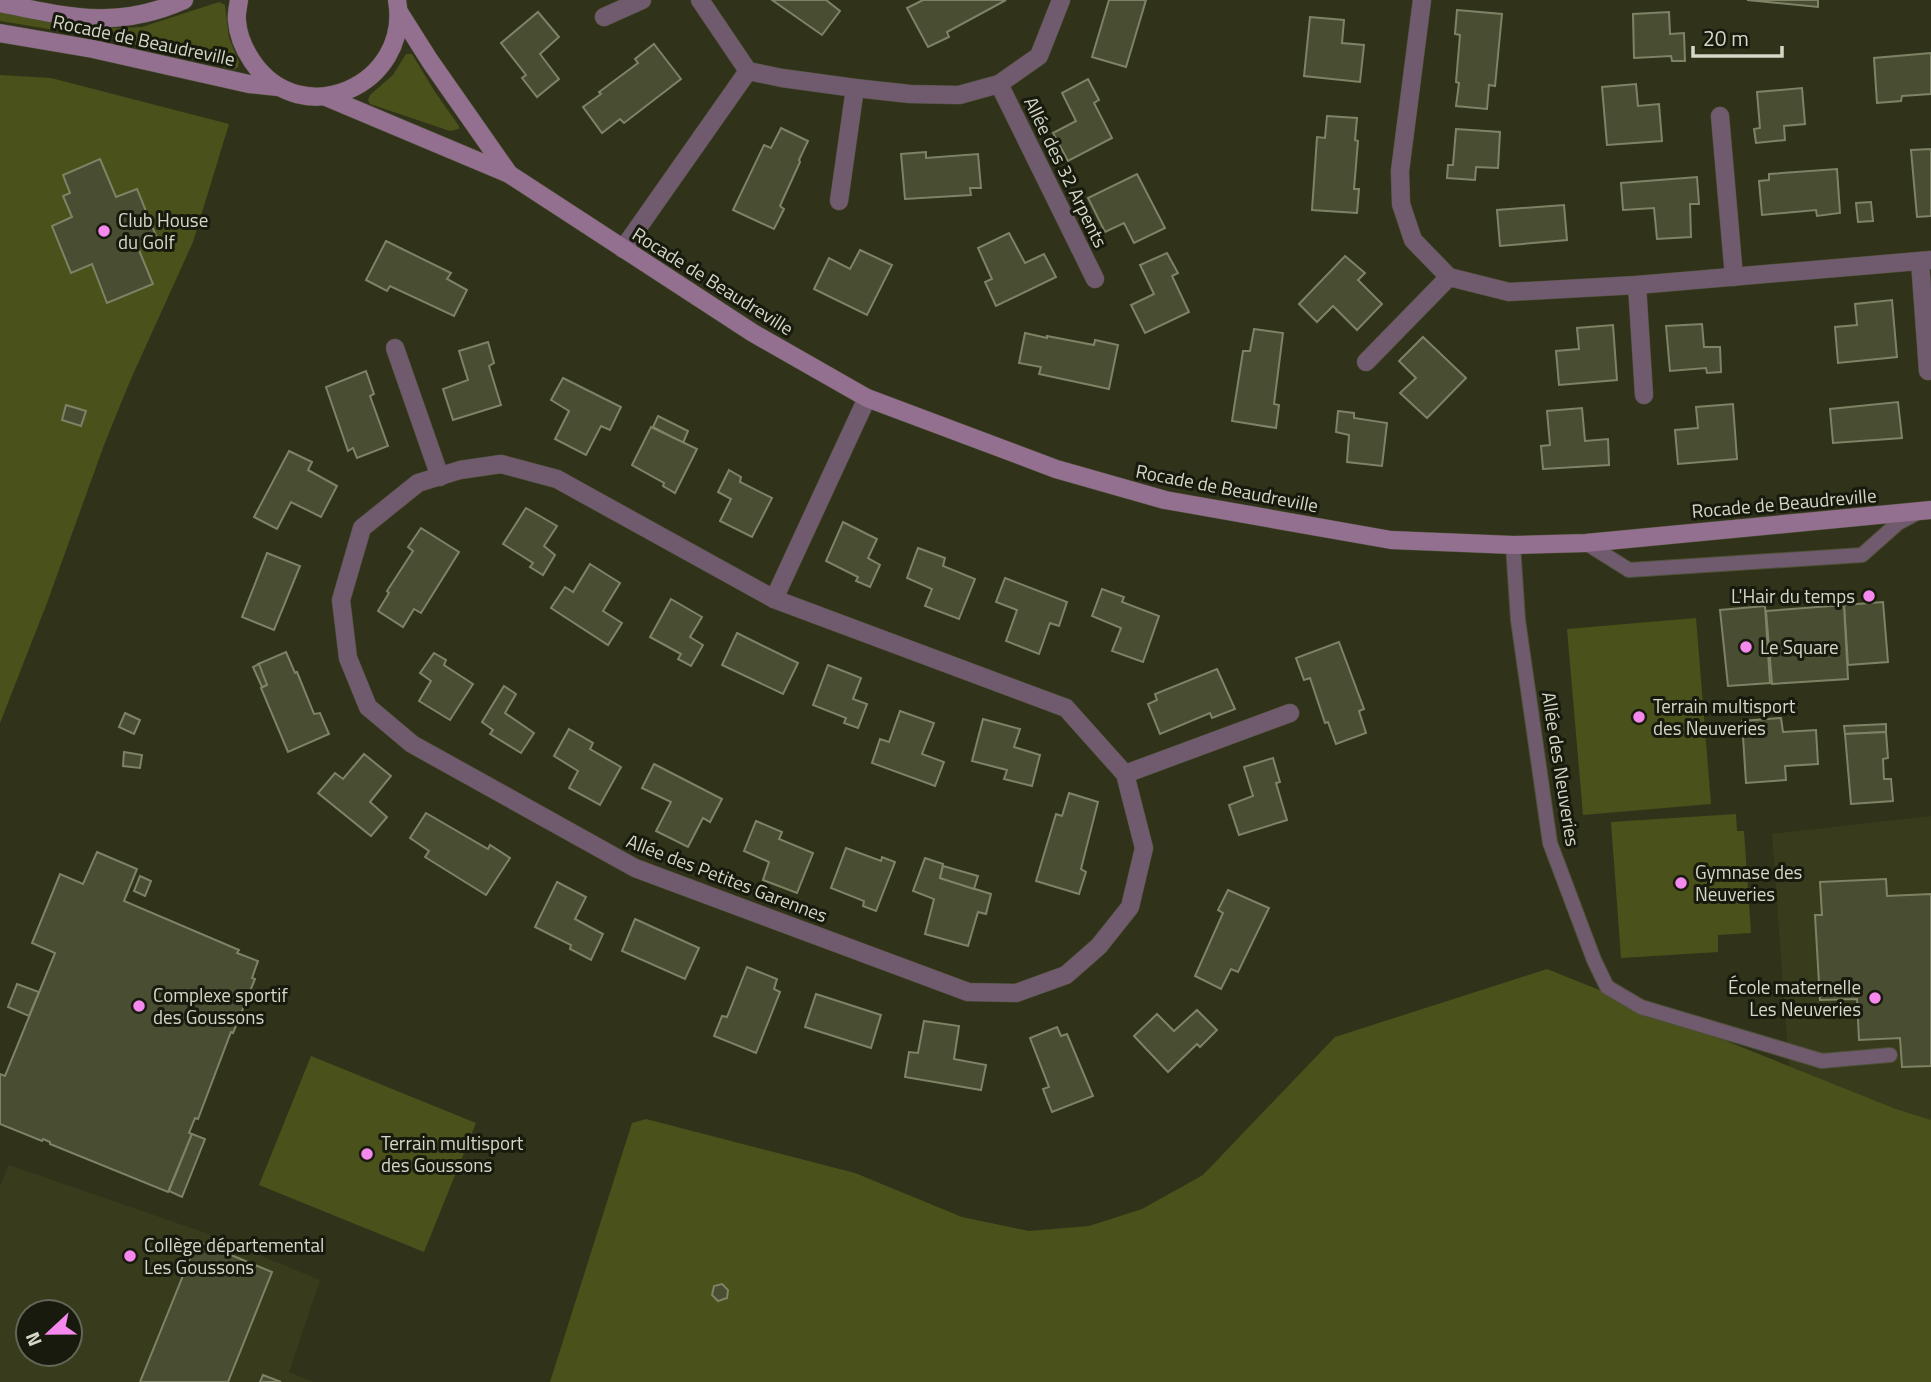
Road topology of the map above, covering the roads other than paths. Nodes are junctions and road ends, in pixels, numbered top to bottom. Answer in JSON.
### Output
{"nodes":[{"id":1,"x":184,"y":0,"type":"edge"},
{"id":2,"x":239,"y":0,"type":"edge"},
{"id":3,"x":642,"y":0,"type":"edge"},
{"id":4,"x":700,"y":0,"type":"edge"},
{"id":5,"x":1061,"y":0,"type":"edge"},
{"id":6,"x":1422,"y":0,"type":"edge"},
{"id":7,"x":0,"y":3,"type":"edge"},
{"id":8,"x":398,"y":6,"type":"edge"},
{"id":9,"x":604,"y":17,"type":"dead end"},
{"id":10,"x":0,"y":33,"type":"edge"},
{"id":11,"x":748,"y":71,"type":"junction"},
{"id":12,"x":999,"y":84,"type":"junction"},
{"id":13,"x":279,"y":87,"type":"junction"},
{"id":14,"x":855,"y":88,"type":"junction"},
{"id":15,"x":326,"y":97,"type":"junction"},
{"id":16,"x":1720,"y":116,"type":"dead end"},
{"id":17,"x":509,"y":174,"type":"junction"},
{"id":18,"x":839,"y":201,"type":"dead end"},
{"id":19,"x":623,"y":249,"type":"junction"},
{"id":20,"x":1926,"y":260,"type":"edge"},
{"id":21,"x":1449,"y":277,"type":"junction"},
{"id":22,"x":1734,"y":277,"type":"junction"},
{"id":23,"x":1095,"y":279,"type":"dead end"},
{"id":24,"x":1637,"y":285,"type":"junction"},
{"id":25,"x":395,"y":348,"type":"dead end"},
{"id":26,"x":1366,"y":362,"type":"dead end"},
{"id":27,"x":1928,"y":371,"type":"dead end"},
{"id":28,"x":1644,"y":395,"type":"dead end"},
{"id":29,"x":867,"y":398,"type":"junction"},
{"id":30,"x":440,"y":477,"type":"junction"},
{"id":31,"x":1926,"y":511,"type":"edge"},
{"id":32,"x":1586,"y":543,"type":"junction"},
{"id":33,"x":1513,"y":545,"type":"junction"},
{"id":34,"x":774,"y":599,"type":"junction"},
{"id":35,"x":1290,"y":713,"type":"dead end"},
{"id":36,"x":1125,"y":774,"type":"junction"},
{"id":37,"x":1890,"y":1055,"type":"dead end"}],
"edges":[{"from":1,"to":7,"type":"street","name":"Rocade de Beaudreville"},
{"from":2,"to":13,"type":"street"},
{"from":3,"to":9,"type":"street"},
{"from":4,"to":11,"type":"street"},
{"from":5,"to":12,"type":"street","name":"Allée des 32 Arpents"},
{"from":6,"to":21,"type":"street"},
{"from":8,"to":15,"type":"street"},
{"from":8,"to":17,"type":"street","name":"Rocade de Beaudreville"},
{"from":10,"to":13,"type":"street","name":"Rocade de Beaudreville"},
{"from":11,"to":14,"type":"street","name":"Allée des 32 Arpents"},
{"from":11,"to":19,"type":"street"},
{"from":12,"to":14,"type":"street","name":"Allée des 32 Arpents"},
{"from":12,"to":23,"type":"street","name":"Allée des 32 Arpents"},
{"from":13,"to":15,"type":"street","name":"Rocade de Beaudreville"},
{"from":14,"to":18,"type":"street"},
{"from":15,"to":17,"type":"street","name":"Rocade de Beaudreville"},
{"from":16,"to":22,"type":"street"},
{"from":17,"to":19,"type":"street","name":"Rocade de Beaudreville"},
{"from":19,"to":29,"type":"street","name":"Rocade de Beaudreville"},
{"from":20,"to":22,"type":"street"},
{"from":20,"to":27,"type":"street"},
{"from":21,"to":24,"type":"street"},
{"from":21,"to":26,"type":"street"},
{"from":22,"to":24,"type":"street"},
{"from":24,"to":28,"type":"street"},
{"from":25,"to":30,"type":"street"},
{"from":29,"to":33,"type":"street","name":"Rocade de Beaudreville"},
{"from":29,"to":34,"type":"street"},
{"from":30,"to":34,"type":"street","name":"Allée des Petites Garennes"},
{"from":30,"to":36,"type":"street","name":"Allée des Petites Garennes"},
{"from":31,"to":32,"type":"street","name":"Rocade de Beaudreville"},
{"from":31,"to":32,"type":"lane"},
{"from":32,"to":33,"type":"street","name":"Rocade de Beaudreville"},
{"from":33,"to":37,"type":"lane","name":"Allée des Neuveries"},
{"from":34,"to":36,"type":"street","name":"Allée des Petites Garennes"},
{"from":35,"to":36,"type":"street"}]}
